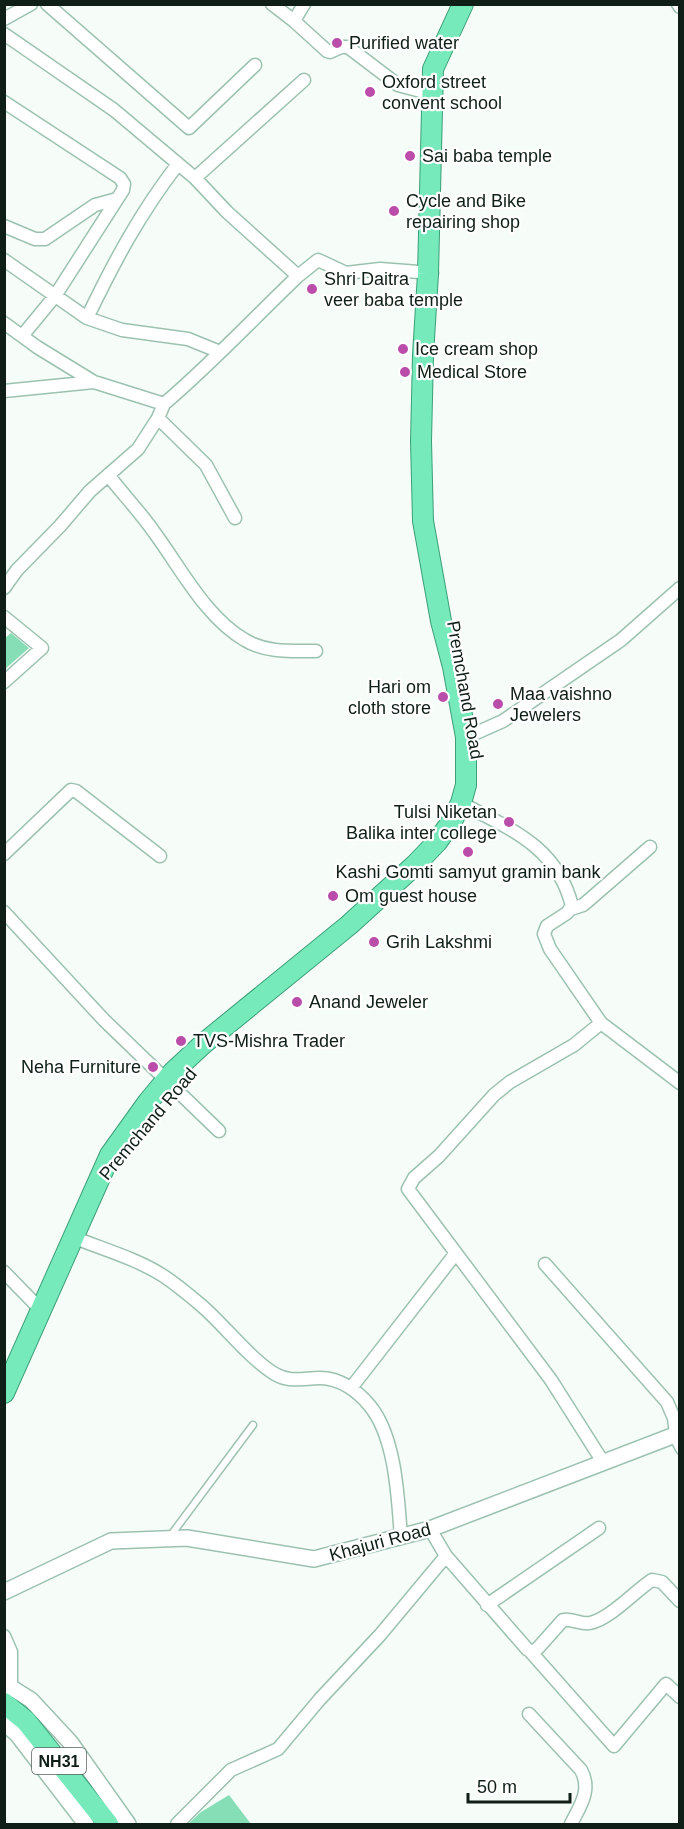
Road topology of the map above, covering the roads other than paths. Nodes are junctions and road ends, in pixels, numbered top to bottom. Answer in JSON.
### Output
{"nodes":[{"id":1,"x":31,"y":4,"type":"edge"},
{"id":2,"x":47,"y":4,"type":"edge"},
{"id":3,"x":272,"y":4,"type":"edge"},
{"id":4,"x":304,"y":4,"type":"edge"},
{"id":5,"x":463,"y":4,"type":"edge"},
{"id":6,"x":4,"y":19,"type":"edge"},
{"id":7,"x":294,"y":21,"type":"junction"},
{"id":8,"x":4,"y":34,"type":"edge"},
{"id":9,"x":447,"y":37,"type":"junction"},
{"id":10,"x":255,"y":65,"type":"dead end"},
{"id":11,"x":304,"y":80,"type":"dead end"},
{"id":12,"x":432,"y":94,"type":"junction"},
{"id":13,"x":4,"y":102,"type":"edge"},
{"id":14,"x":178,"y":164,"type":"junction"},
{"id":15,"x":195,"y":178,"type":"junction"},
{"id":16,"x":117,"y":200,"type":"junction"},
{"id":17,"x":4,"y":226,"type":"edge"},
{"id":18,"x":4,"y":260,"type":"edge"},
{"id":19,"x":433,"y":273,"type":"junction"},
{"id":20,"x":298,"y":276,"type":"junction"},
{"id":21,"x":56,"y":296,"type":"junction"},
{"id":22,"x":87,"y":318,"type":"junction"},
{"id":23,"x":4,"y":323,"type":"edge"},
{"id":24,"x":22,"y":336,"type":"junction"},
{"id":25,"x":220,"y":352,"type":"junction"},
{"id":26,"x":94,"y":382,"type":"junction"},
{"id":27,"x":4,"y":392,"type":"edge"},
{"id":28,"x":164,"y":404,"type":"junction"},
{"id":29,"x":158,"y":418,"type":"junction"},
{"id":30,"x":108,"y":475,"type":"junction"},
{"id":31,"x":235,"y":518,"type":"dead end"},
{"id":32,"x":4,"y":588,"type":"edge"},
{"id":33,"x":680,"y":588,"type":"edge"},
{"id":34,"x":4,"y":617,"type":"edge"},
{"id":35,"x":316,"y":651,"type":"dead end"},
{"id":36,"x":4,"y":682,"type":"edge"},
{"id":37,"x":476,"y":733,"type":"junction"},
{"id":38,"x":467,"y":806,"type":"junction"},
{"id":39,"x":650,"y":847,"type":"dead end"},
{"id":40,"x":4,"y":854,"type":"edge"},
{"id":41,"x":160,"y":856,"type":"dead end"},
{"id":42,"x":571,"y":909,"type":"junction"},
{"id":43,"x":4,"y":912,"type":"edge"},
{"id":44,"x":601,"y":1023,"type":"junction"},
{"id":45,"x":677,"y":1077,"type":"edge"},
{"id":46,"x":171,"y":1084,"type":"junction"},
{"id":47,"x":219,"y":1131,"type":"dead end"},
{"id":48,"x":74,"y":1237,"type":"junction"},
{"id":49,"x":456,"y":1253,"type":"junction"},
{"id":50,"x":545,"y":1264,"type":"dead end"},
{"id":51,"x":4,"y":1272,"type":"edge"},
{"id":52,"x":41,"y":1310,"type":"junction"},
{"id":53,"x":351,"y":1388,"type":"junction"},
{"id":54,"x":4,"y":1393,"type":"edge"},
{"id":55,"x":253,"y":1425,"type":"dead end"},
{"id":56,"x":676,"y":1434,"type":"edge"},
{"id":57,"x":680,"y":1451,"type":"edge"},
{"id":58,"x":603,"y":1462,"type":"junction"},
{"id":59,"x":599,"y":1528,"type":"dead end"},
{"id":60,"x":430,"y":1530,"type":"junction"},
{"id":61,"x":169,"y":1538,"type":"junction"},
{"id":62,"x":401,"y":1538,"type":"junction"},
{"id":63,"x":446,"y":1556,"type":"junction"},
{"id":64,"x":4,"y":1592,"type":"edge"},
{"id":65,"x":680,"y":1601,"type":"edge"},
{"id":66,"x":487,"y":1605,"type":"junction"},
{"id":67,"x":4,"y":1636,"type":"edge"},
{"id":68,"x":530,"y":1651,"type":"junction"},
{"id":69,"x":6,"y":1693,"type":"edge"},
{"id":70,"x":680,"y":1697,"type":"edge"},
{"id":71,"x":529,"y":1714,"type":"dead end"},
{"id":72,"x":4,"y":1723,"type":"edge"},
{"id":73,"x":86,"y":1824,"type":"edge"},
{"id":74,"x":108,"y":1824,"type":"edge"},
{"id":75,"x":128,"y":1824,"type":"edge"},
{"id":76,"x":177,"y":1824,"type":"edge"},
{"id":77,"x":571,"y":1824,"type":"edge"}],
"edges":[{"from":1,"to":6,"type":"street"},
{"from":2,"to":10,"type":"street"},
{"from":3,"to":7,"type":"street"},
{"from":4,"to":7,"type":"street"},
{"from":5,"to":9,"type":"highway","name":"Premchand Road"},
{"from":7,"to":12,"type":"street"},
{"from":8,"to":14,"type":"street"},
{"from":9,"to":12,"type":"highway","name":"Premchand Road"},
{"from":9,"to":19,"type":"highway","name":"Premchand Road"},
{"from":11,"to":15,"type":"street"},
{"from":12,"to":19,"type":"highway","name":"Premchand Road"},
{"from":13,"to":16,"type":"street"},
{"from":14,"to":15,"type":"street"},
{"from":14,"to":22,"type":"street"},
{"from":15,"to":20,"type":"street"},
{"from":16,"to":17,"type":"street"},
{"from":16,"to":21,"type":"street"},
{"from":18,"to":21,"type":"street"},
{"from":19,"to":20,"type":"street"},
{"from":19,"to":37,"type":"highway","name":"Premchand Road"},
{"from":19,"to":38,"type":"highway","name":"Premchand Road"},
{"from":20,"to":25,"type":"street"},
{"from":21,"to":22,"type":"street"},
{"from":21,"to":24,"type":"street"},
{"from":22,"to":25,"type":"street"},
{"from":23,"to":24,"type":"street"},
{"from":24,"to":26,"type":"street"},
{"from":25,"to":28,"type":"street"},
{"from":26,"to":27,"type":"street"},
{"from":26,"to":28,"type":"street"},
{"from":28,"to":29,"type":"street"},
{"from":29,"to":30,"type":"street"},
{"from":29,"to":31,"type":"street"},
{"from":30,"to":32,"type":"street"},
{"from":30,"to":35,"type":"street"},
{"from":33,"to":37,"type":"street"},
{"from":34,"to":36,"type":"street"},
{"from":37,"to":38,"type":"highway","name":"Premchand Road"},
{"from":38,"to":42,"type":"street"},
{"from":38,"to":46,"type":"highway","name":"Premchand Road"},
{"from":39,"to":42,"type":"street"},
{"from":40,"to":41,"type":"street"},
{"from":42,"to":44,"type":"street"},
{"from":43,"to":46,"type":"street"},
{"from":44,"to":45,"type":"street"},
{"from":44,"to":49,"type":"street"},
{"from":46,"to":47,"type":"street"},
{"from":46,"to":48,"type":"highway","name":"Premchand Road"},
{"from":48,"to":52,"type":"highway","name":"Premchand Road"},
{"from":48,"to":53,"type":"street"},
{"from":49,"to":53,"type":"street"},
{"from":49,"to":58,"type":"street"},
{"from":50,"to":56,"type":"street"},
{"from":51,"to":52,"type":"street"},
{"from":52,"to":54,"type":"highway","name":"Premchand Road"},
{"from":53,"to":62,"type":"street"},
{"from":55,"to":61,"type":"lane"},
{"from":56,"to":57,"type":"lane"},
{"from":56,"to":58,"type":"street","name":"Khajuri Road"},
{"from":58,"to":60,"type":"street","name":"Khajuri Road"},
{"from":59,"to":66,"type":"street"},
{"from":60,"to":62,"type":"street","name":"Khajuri Road"},
{"from":60,"to":63,"type":"street"},
{"from":61,"to":62,"type":"street","name":"Khajuri Road"},
{"from":61,"to":64,"type":"street","name":"Khajuri Road"},
{"from":63,"to":66,"type":"street"},
{"from":63,"to":76,"type":"street"},
{"from":65,"to":68,"type":"street"},
{"from":66,"to":68,"type":"street"},
{"from":67,"to":69,"type":"street"},
{"from":68,"to":70,"type":"street"},
{"from":69,"to":74,"type":"highway","number":"NH31"},
{"from":69,"to":75,"type":"street"},
{"from":71,"to":77,"type":"street"},
{"from":72,"to":73,"type":"street"}]}
